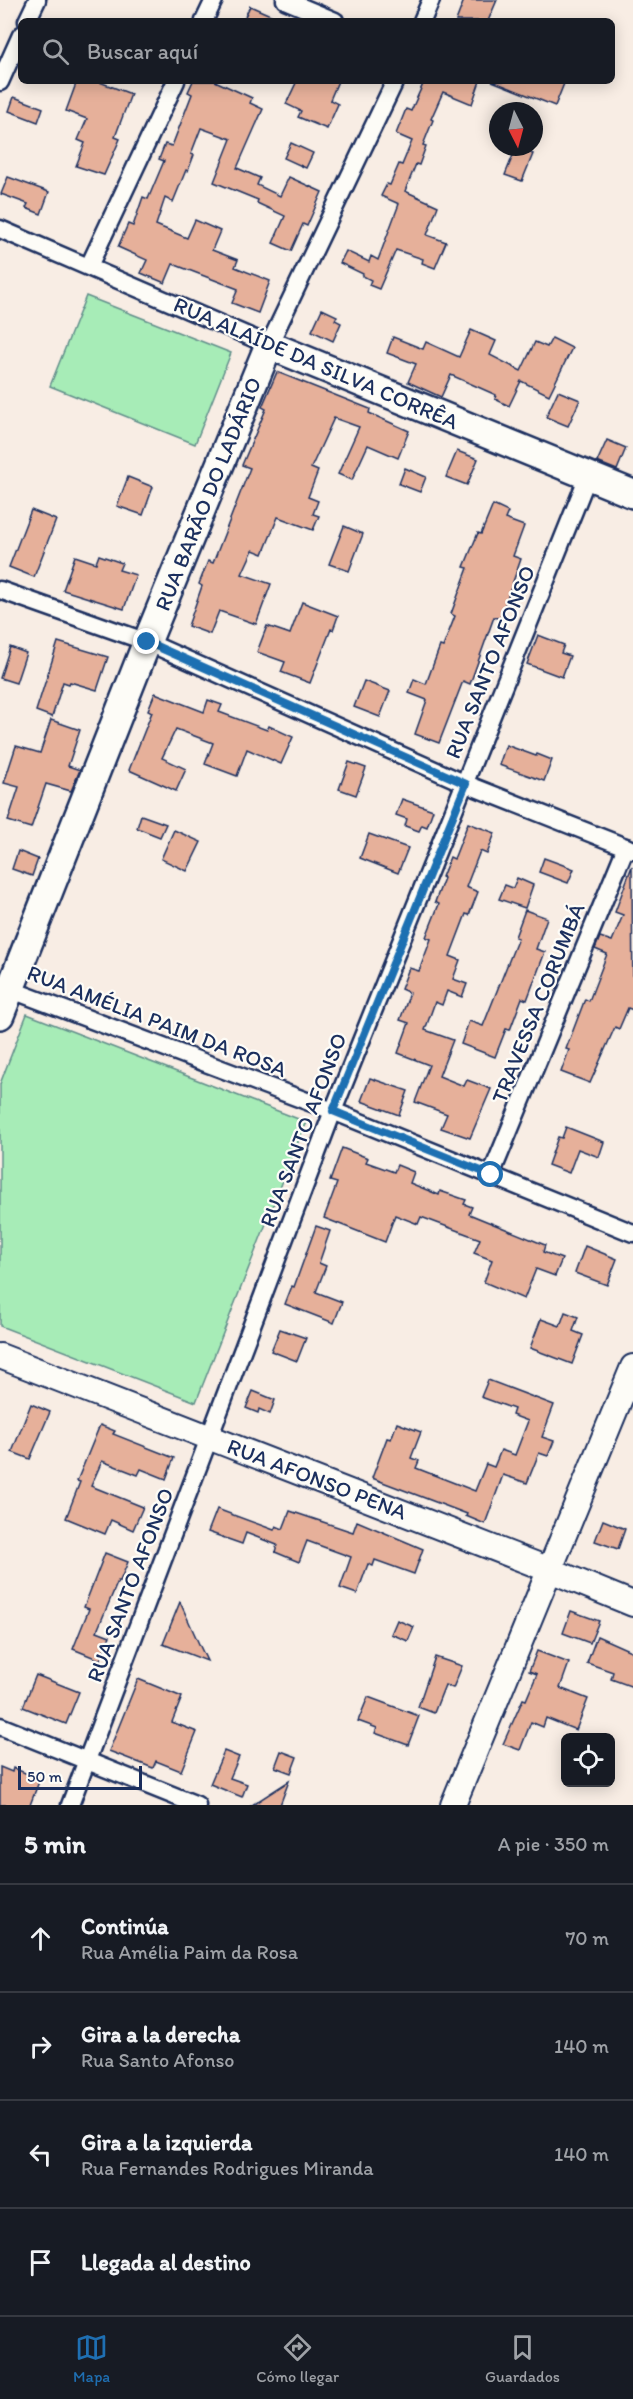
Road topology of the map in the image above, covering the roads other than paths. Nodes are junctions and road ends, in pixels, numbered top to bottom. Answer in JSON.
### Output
{"nodes":[{"id":1,"x":37,"y":0,"type":"edge"},
{"id":2,"x":214,"y":0,"type":"edge"},
{"id":3,"x":285,"y":0,"type":"edge"},
{"id":4,"x":431,"y":0,"type":"edge"},
{"id":5,"x":28,"y":18,"type":"edge"},
{"id":6,"x":205,"y":18,"type":"edge"},
{"id":7,"x":328,"y":18,"type":"edge"},
{"id":8,"x":423,"y":18,"type":"edge"},
{"id":9,"x":18,"y":42,"type":"edge"},
{"id":10,"x":0,"y":82,"type":"edge"},
{"id":11,"x":175,"y":84,"type":"edge"},
{"id":12,"x":394,"y":84,"type":"edge"},
{"id":13,"x":0,"y":229,"type":"edge"},
{"id":14,"x":89,"y":267,"type":"junction"},
{"id":15,"x":269,"y":345,"type":"junction"},
{"id":16,"x":588,"y":476,"type":"junction"},
{"id":17,"x":633,"y":494,"type":"edge"},
{"id":18,"x":0,"y":590,"type":"edge"},
{"id":19,"x":147,"y":642,"type":"junction"},
{"id":20,"x":466,"y":784,"type":"junction"},
{"id":21,"x":630,"y":848,"type":"edge"},
{"id":22,"x":5,"y":988,"type":"edge"},
{"id":23,"x":0,"y":1015,"type":"edge"},
{"id":24,"x":333,"y":1111,"type":"junction"},
{"id":25,"x":491,"y":1175,"type":"junction"},
{"id":26,"x":633,"y":1233,"type":"edge"},
{"id":27,"x":0,"y":1356,"type":"edge"},
{"id":28,"x":633,"y":1367,"type":"edge"},
{"id":29,"x":209,"y":1438,"type":"junction"},
{"id":30,"x":550,"y":1570,"type":"junction"},
{"id":31,"x":633,"y":1604,"type":"edge"},
{"id":32,"x":0,"y":1726,"type":"edge"},
{"id":33,"x":87,"y":1760,"type":"junction"},
{"id":34,"x":70,"y":1805,"type":"edge"},
{"id":35,"x":197,"y":1805,"type":"edge"},
{"id":36,"x":453,"y":1805,"type":"edge"}],
"edges":[{"from":1,"to":5,"type":"street"},
{"from":2,"to":6,"type":"street"},
{"from":3,"to":7,"type":"street"},
{"from":4,"to":8,"type":"street"},
{"from":9,"to":10,"type":"street"},
{"from":11,"to":14,"type":"street"},
{"from":12,"to":15,"type":"street","name":"RUA BARÃO DO LADÁRIO"},
{"from":13,"to":14,"type":"street","name":"RUA ALAÍDE DA SILVA CORRÊA"},
{"from":14,"to":15,"type":"street","name":"RUA ALAÍDE DA SILVA CORRÊA"},
{"from":15,"to":16,"type":"main road","name":"RUA ALAÍDE DA SILVA CORRÊA"},
{"from":15,"to":19,"type":"main road","name":"RUA BARÃO DO LADÁRIO"},
{"from":16,"to":17,"type":"main road","name":"RUA ALAÍDE DA SILVA CORRÊA"},
{"from":16,"to":20,"type":"street","name":"RUA SANTO AFONSO"},
{"from":18,"to":19,"type":"street"},
{"from":19,"to":20,"type":"street"},
{"from":19,"to":22,"type":"main road","name":"RUA BARÃO DO LADÁRIO"},
{"from":20,"to":21,"type":"street"},
{"from":20,"to":24,"type":"street","name":"RUA SANTO AFONSO"},
{"from":21,"to":25,"type":"street","name":"TRAVESSA CORUMBÁ"},
{"from":22,"to":23,"type":"main road","name":"RUA BARÃO DO LADÁRIO"},
{"from":22,"to":24,"type":"street","name":"RUA AMÉLIA PAIM DA ROSA"},
{"from":24,"to":25,"type":"street","name":"RUA AMÉLIA PAIM DA ROSA"},
{"from":24,"to":29,"type":"street","name":"RUA SANTO AFONSO"},
{"from":25,"to":26,"type":"street","name":"RUA AMÉLIA PAIM DA ROSA"},
{"from":27,"to":29,"type":"street","name":"RUA AFONSO PENA"},
{"from":28,"to":30,"type":"street"},
{"from":29,"to":30,"type":"street","name":"RUA AFONSO PENA"},
{"from":29,"to":33,"type":"street","name":"RUA SANTO AFONSO"},
{"from":30,"to":31,"type":"street","name":"RUA AFONSO PENA"},
{"from":30,"to":36,"type":"street"},
{"from":32,"to":33,"type":"street"},
{"from":33,"to":34,"type":"street","name":"RUA SANTO AFONSO"},
{"from":33,"to":35,"type":"street"}]}
